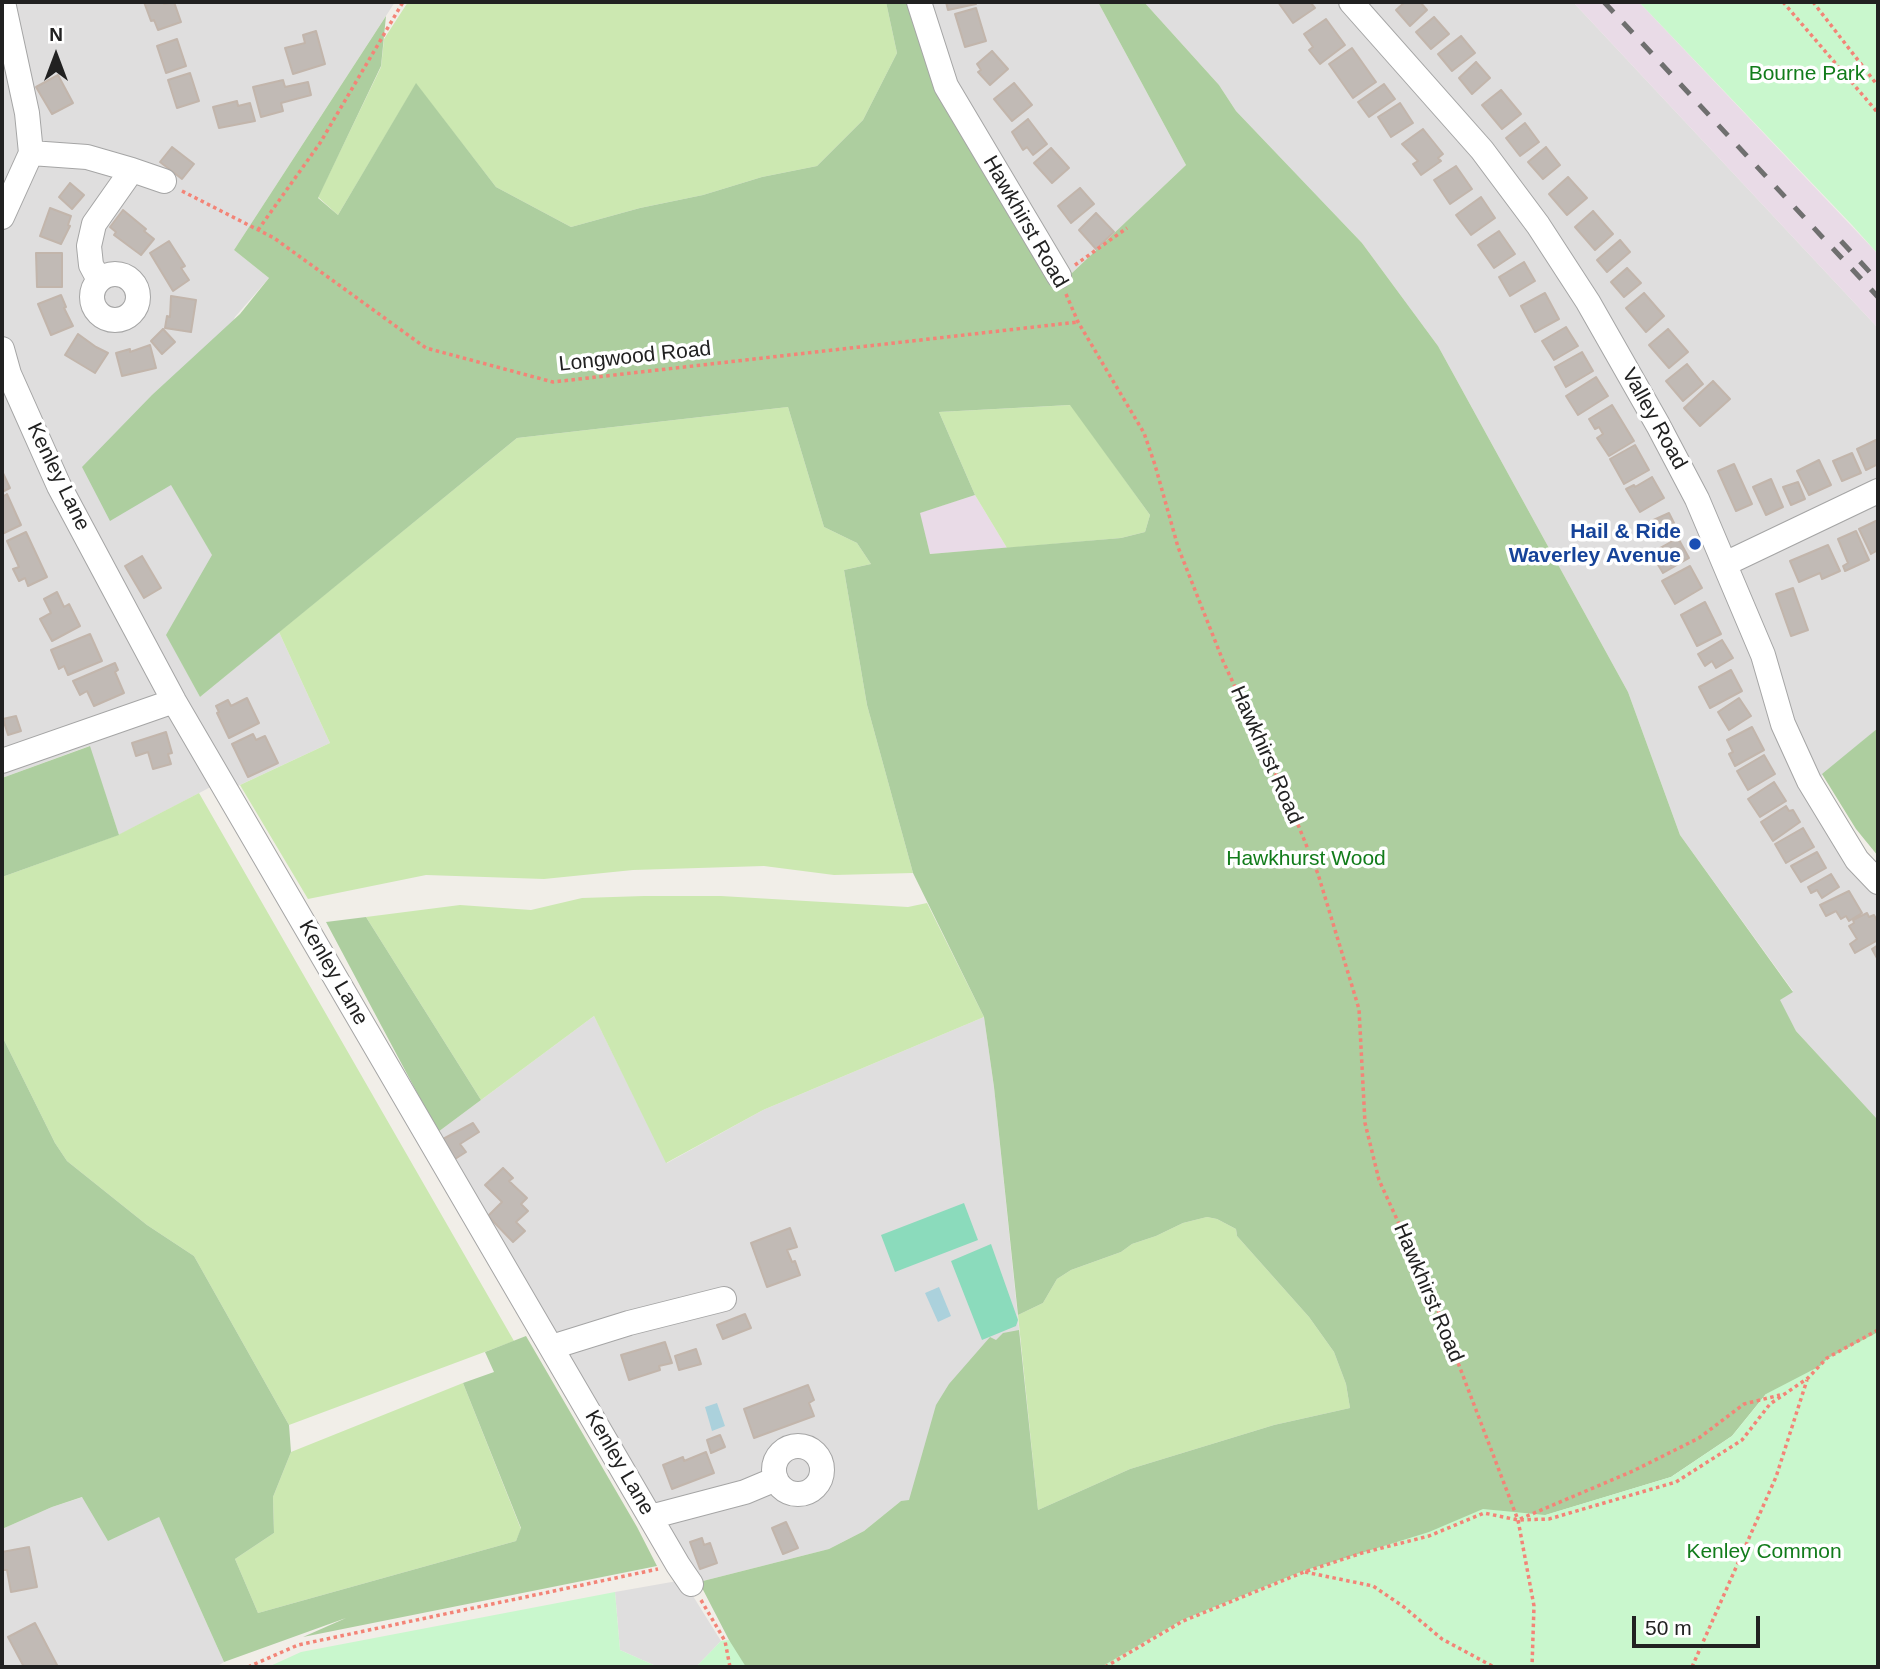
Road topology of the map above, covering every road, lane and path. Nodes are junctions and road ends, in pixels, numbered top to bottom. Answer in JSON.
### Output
{"nodes":[{"id":1,"x":3,"y":2,"type":"edge"},
{"id":2,"x":403,"y":2,"type":"edge"},
{"id":3,"x":919,"y":2,"type":"edge"},
{"id":4,"x":1351,"y":2,"type":"edge"},
{"id":5,"x":1783,"y":2,"type":"edge"},
{"id":6,"x":1813,"y":2,"type":"edge"},
{"id":7,"x":1878,"y":86,"type":"edge"},
{"id":8,"x":1878,"y":113,"type":"edge"},
{"id":9,"x":31,"y":153,"type":"junction"},
{"id":10,"x":132,"y":170,"type":"junction"},
{"id":11,"x":164,"y":181,"type":"joint"},
{"id":12,"x":2,"y":217,"type":"edge"},
{"id":13,"x":1127,"y":228,"type":"dead end"},
{"id":14,"x":258,"y":230,"type":"junction"},
{"id":15,"x":1081,"y":260,"type":"dead end"},
{"id":16,"x":1059,"y":276,"type":"joint"},
{"id":17,"x":99,"y":280,"type":"dead end"},
{"id":18,"x":1077,"y":322,"type":"junction"},
{"id":19,"x":2,"y":349,"type":"edge"},
{"id":20,"x":1878,"y":491,"type":"edge"},
{"id":21,"x":1725,"y":564,"type":"junction"},
{"id":22,"x":174,"y":701,"type":"junction"},
{"id":23,"x":2,"y":761,"type":"edge"},
{"id":24,"x":1878,"y":882,"type":"edge"},
{"id":25,"x":724,"y":1299,"type":"dead end"},
{"id":26,"x":1878,"y":1330,"type":"edge"},
{"id":27,"x":551,"y":1347,"type":"junction"},
{"id":28,"x":1808,"y":1378,"type":"junction"},
{"id":29,"x":1786,"y":1394,"type":"junction"},
{"id":30,"x":776,"y":1479,"type":"dead end"},
{"id":31,"x":650,"y":1517,"type":"junction"},
{"id":32,"x":1518,"y":1520,"type":"junction"},
{"id":33,"x":1304,"y":1572,"type":"junction"},
{"id":34,"x":684,"y":1574,"type":"junction"},
{"id":35,"x":248,"y":1667,"type":"edge"},
{"id":36,"x":730,"y":1667,"type":"edge"},
{"id":37,"x":1105,"y":1667,"type":"edge"},
{"id":38,"x":1494,"y":1667,"type":"edge"},
{"id":39,"x":1532,"y":1667,"type":"edge"},
{"id":40,"x":1692,"y":1667,"type":"edge"}],
"edges":[{"from":1,"to":9,"type":"street"},
{"from":2,"to":14,"type":"path"},
{"from":3,"to":16,"type":"street","name":"Hawkhirst Road"},
{"from":4,"to":21,"type":"street","name":"Valley Road"},
{"from":5,"to":8,"type":"path"},
{"from":6,"to":7,"type":"path"},
{"from":9,"to":10,"type":"street"},
{"from":9,"to":12,"type":"street"},
{"from":10,"to":11,"type":"street"},
{"from":10,"to":17,"type":"street"},
{"from":11,"to":14,"type":"path","name":"Longwood Road"},
{"from":13,"to":15,"type":"path"},
{"from":14,"to":18,"type":"path","name":"Longwood Road"},
{"from":16,"to":18,"type":"path","name":"Hawkhirst Road"},
{"from":18,"to":32,"type":"path","name":"Hawkhirst Road"},
{"from":19,"to":22,"type":"street","name":"Kenley Lane"},
{"from":20,"to":21,"type":"street"},
{"from":21,"to":24,"type":"street","name":"Valley Road"},
{"from":22,"to":23,"type":"street"},
{"from":22,"to":27,"type":"street","name":"Kenley Lane"},
{"from":25,"to":27,"type":"street"},
{"from":26,"to":28,"type":"path"},
{"from":27,"to":31,"type":"street","name":"Kenley Lane"},
{"from":28,"to":29,"type":"path"},
{"from":28,"to":40,"type":"path"},
{"from":29,"to":32,"type":"path"},
{"from":29,"to":32,"type":"path"},
{"from":30,"to":31,"type":"street"},
{"from":31,"to":34,"type":"street","name":"Kenley Lane"},
{"from":32,"to":33,"type":"path"},
{"from":32,"to":39,"type":"path","name":"Hawkhirst Road"},
{"from":33,"to":37,"type":"path"},
{"from":33,"to":38,"type":"path"},
{"from":34,"to":35,"type":"path"},
{"from":34,"to":36,"type":"path"}]}
